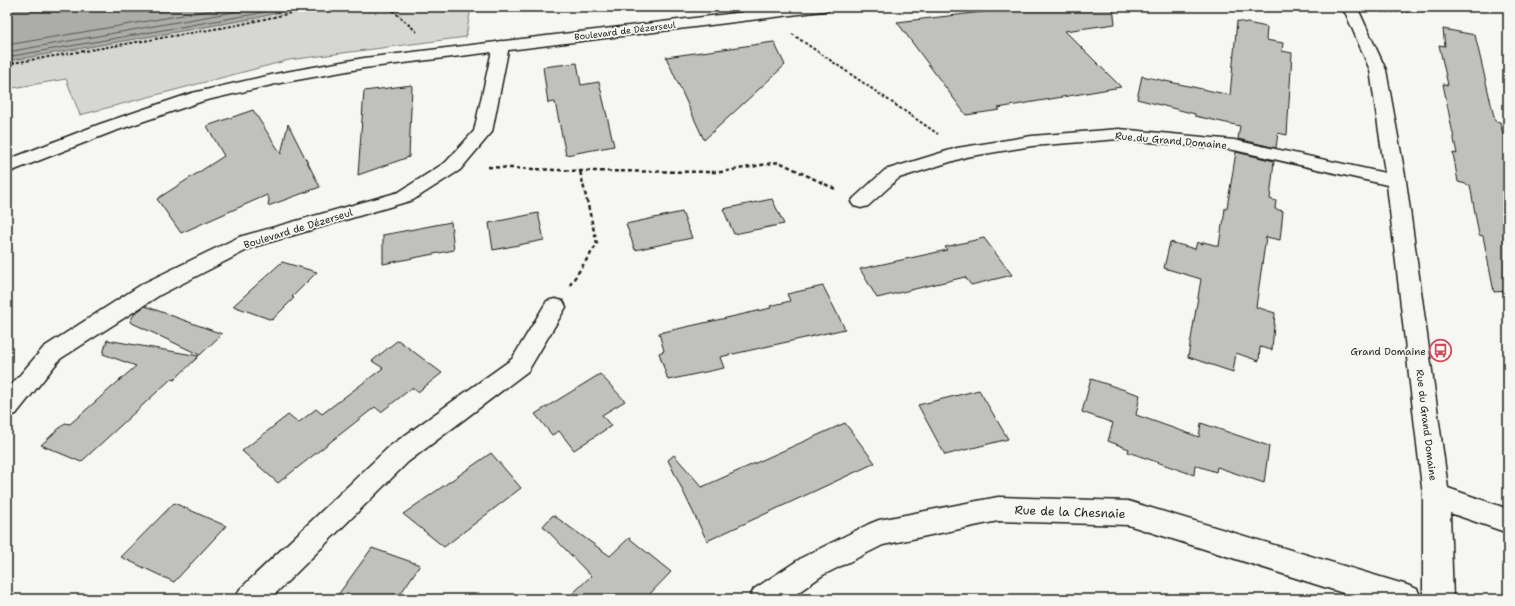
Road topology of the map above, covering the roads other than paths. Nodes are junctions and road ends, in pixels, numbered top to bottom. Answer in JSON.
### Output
{"nodes":[{"id":1,"x":823,"y":7,"type":"edge"},
{"id":2,"x":1350,"y":10,"type":"edge"},
{"id":3,"x":747,"y":11,"type":"edge"},
{"id":4,"x":501,"y":46,"type":"junction"},
{"id":5,"x":7,"y":167,"type":"edge"},
{"id":6,"x":1396,"y":180,"type":"junction"},
{"id":7,"x":861,"y":202,"type":"road end"},
{"id":8,"x":555,"y":307,"type":"road end"},
{"id":9,"x":7,"y":407,"type":"edge"},
{"id":10,"x":1436,"y":496,"type":"junction"},
{"id":11,"x":1508,"y":521,"type":"edge"},
{"id":12,"x":250,"y":599,"type":"edge"},
{"id":13,"x":764,"y":599,"type":"edge"},
{"id":14,"x":1407,"y":599,"type":"edge"},
{"id":15,"x":1438,"y":599,"type":"edge"}],
"edges":[{"from":1,"to":3,"type":"street","name":"Boulevard de Dézerseul"},
{"from":2,"to":6,"type":"street","name":"Rue du Grand Domaine"},
{"from":3,"to":4,"type":"street","name":"Boulevard de Dézerseul"},
{"from":4,"to":5,"type":"street","name":"Boulevard de Dézerseul"},
{"from":4,"to":9,"type":"street","name":"Boulevard de Dézerseul"},
{"from":6,"to":7,"type":"street","name":"Rue du Grand Domaine"},
{"from":6,"to":10,"type":"street","name":"Rue du Grand Domaine"},
{"from":8,"to":12,"type":"street"},
{"from":10,"to":11,"type":"street"},
{"from":10,"to":15,"type":"street","name":"Rue du Grand Domaine"},
{"from":13,"to":14,"type":"street","name":"Rue de la Chesnaie"}]}
